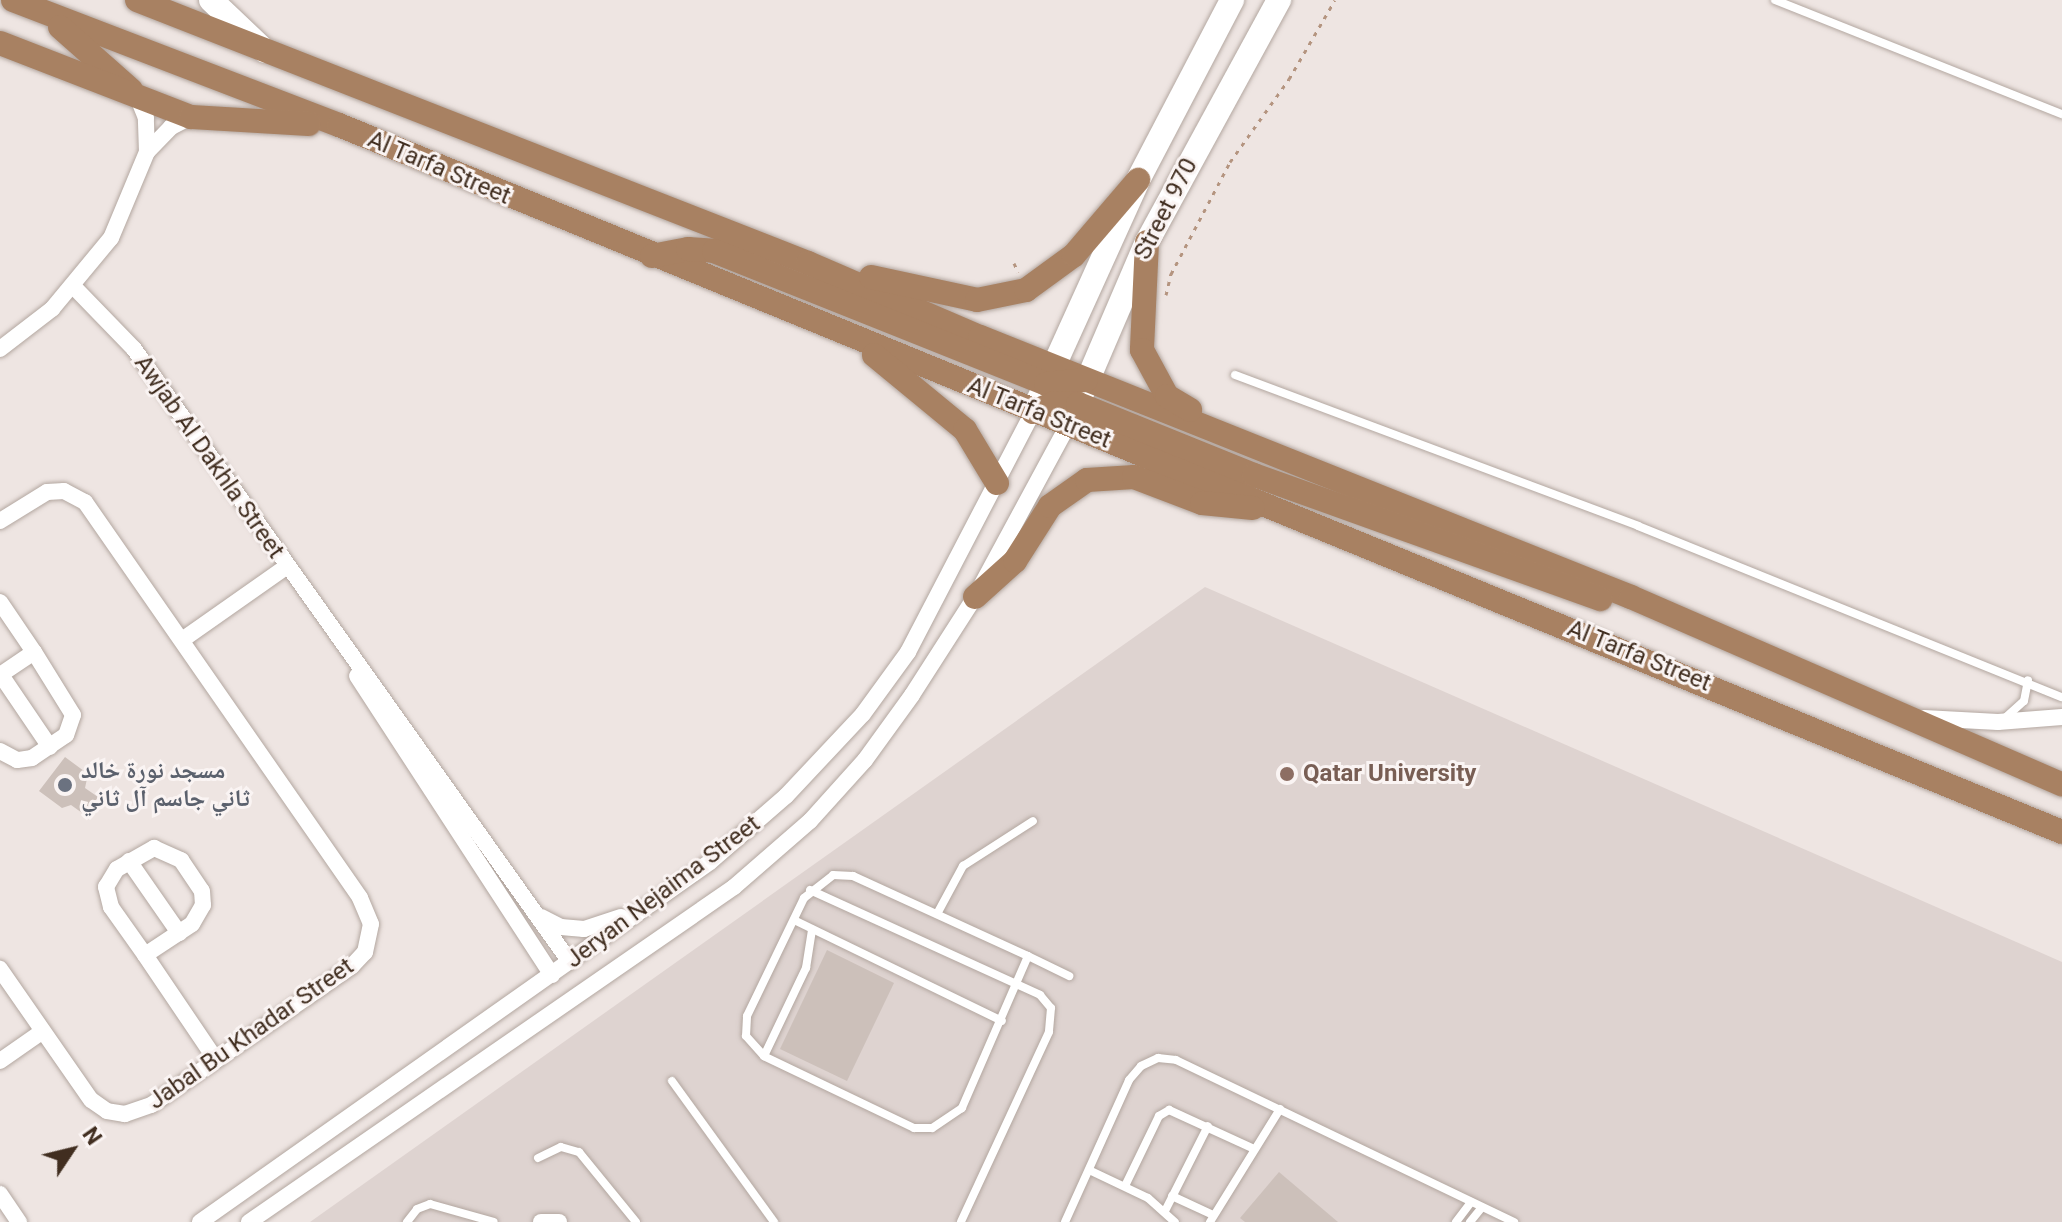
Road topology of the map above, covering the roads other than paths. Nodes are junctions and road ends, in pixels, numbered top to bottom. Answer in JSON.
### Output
{"nodes":[{"id":1,"x":137,"y":0,"type":"edge"},
{"id":2,"x":211,"y":0,"type":"edge"},
{"id":3,"x":1232,"y":0,"type":"edge"},
{"id":4,"x":1775,"y":0,"type":"edge"},
{"id":5,"x":25,"y":4,"type":"edge"},
{"id":6,"x":1281,"y":4,"type":"edge"},
{"id":7,"x":0,"y":43,"type":"edge"},
{"id":8,"x":265,"y":51,"type":"junction"},
{"id":9,"x":137,"y":96,"type":"junction"},
{"id":10,"x":2062,"y":114,"type":"edge"},
{"id":11,"x":191,"y":117,"type":"junction"},
{"id":12,"x":339,"y":125,"type":"junction"},
{"id":13,"x":147,"y":152,"type":"junction"},
{"id":14,"x":1138,"y":180,"type":"junction"},
{"id":15,"x":1147,"y":242,"type":"junction"},
{"id":16,"x":652,"y":256,"type":"junction"},
{"id":17,"x":808,"y":263,"type":"junction"},
{"id":18,"x":74,"y":287,"type":"junction"},
{"id":19,"x":846,"y":334,"type":"junction"},
{"id":20,"x":0,"y":349,"type":"edge"},
{"id":21,"x":1050,"y":375,"type":"junction"},
{"id":22,"x":1235,"y":375,"type":"dead end"},
{"id":23,"x":1088,"y":379,"type":"junction"},
{"id":24,"x":1033,"y":412,"type":"junction"},
{"id":25,"x":1073,"y":414,"type":"junction"},
{"id":26,"x":1205,"y":427,"type":"junction"},
{"id":27,"x":997,"y":483,"type":"junction"},
{"id":28,"x":1264,"y":506,"type":"junction"},
{"id":29,"x":0,"y":521,"type":"edge"},
{"id":30,"x":286,"y":567,"type":"junction"},
{"id":31,"x":975,"y":597,"type":"junction"},
{"id":32,"x":1631,"y":597,"type":"junction"},
{"id":33,"x":0,"y":602,"type":"edge"},
{"id":34,"x":335,"y":636,"type":"junction"},
{"id":35,"x":182,"y":640,"type":"junction"},
{"id":36,"x":34,"y":652,"type":"junction"},
{"id":37,"x":0,"y":675,"type":"edge"},
{"id":38,"x":2028,"y":680,"type":"junction"},
{"id":39,"x":2062,"y":697,"type":"edge"},
{"id":40,"x":1911,"y":717,"type":"junction"},
{"id":41,"x":2062,"y":717,"type":"edge"},
{"id":42,"x":1998,"y":722,"type":"junction"},
{"id":43,"x":50,"y":747,"type":"junction"},
{"id":44,"x":0,"y":751,"type":"edge"},
{"id":45,"x":2062,"y":784,"type":"edge"},
{"id":46,"x":1033,"y":821,"type":"dead end"},
{"id":47,"x":2062,"y":832,"type":"edge"},
{"id":48,"x":129,"y":861,"type":"junction"},
{"id":49,"x":710,"y":862,"type":"junction"},
{"id":50,"x":810,"y":890,"type":"junction"},
{"id":51,"x":534,"y":912,"type":"junction"},
{"id":52,"x":937,"y":914,"type":"junction"},
{"id":53,"x":794,"y":920,"type":"junction"},
{"id":54,"x":812,"y":929,"type":"junction"},
{"id":55,"x":179,"y":933,"type":"junction"},
{"id":56,"x":145,"y":955,"type":"junction"},
{"id":57,"x":1028,"y":956,"type":"junction"},
{"id":58,"x":570,"y":962,"type":"junction"},
{"id":59,"x":0,"y":969,"type":"edge"},
{"id":60,"x":552,"y":975,"type":"junction"},
{"id":61,"x":1069,"y":976,"type":"dead end"},
{"id":62,"x":1017,"y":984,"type":"junction"},
{"id":63,"x":1002,"y":1021,"type":"junction"},
{"id":64,"x":43,"y":1031,"type":"junction"},
{"id":65,"x":764,"y":1056,"type":"junction"},
{"id":66,"x":216,"y":1060,"type":"junction"},
{"id":67,"x":0,"y":1061,"type":"edge"},
{"id":68,"x":672,"y":1081,"type":"dead end"},
{"id":69,"x":1280,"y":1109,"type":"junction"},
{"id":70,"x":1208,"y":1126,"type":"junction"},
{"id":71,"x":1252,"y":1148,"type":"junction"},
{"id":72,"x":538,"y":1158,"type":"dead end"},
{"id":73,"x":1089,"y":1170,"type":"junction"},
{"id":74,"x":1125,"y":1186,"type":"junction"},
{"id":75,"x":0,"y":1194,"type":"edge"},
{"id":76,"x":1172,"y":1196,"type":"junction"},
{"id":77,"x":1471,"y":1202,"type":"junction"},
{"id":78,"x":1482,"y":1207,"type":"junction"},
{"id":79,"x":1165,"y":1211,"type":"junction"},
{"id":80,"x":1211,"y":1219,"type":"edge"},
{"id":81,"x":19,"y":1222,"type":"edge"},
{"id":82,"x":200,"y":1222,"type":"edge"},
{"id":83,"x":249,"y":1222,"type":"edge"},
{"id":84,"x":407,"y":1222,"type":"edge"},
{"id":85,"x":494,"y":1222,"type":"edge"},
{"id":86,"x":541,"y":1222,"type":"edge"},
{"id":87,"x":559,"y":1222,"type":"edge"},
{"id":88,"x":636,"y":1222,"type":"edge"},
{"id":89,"x":774,"y":1222,"type":"edge"},
{"id":90,"x":961,"y":1222,"type":"edge"},
{"id":91,"x":1065,"y":1222,"type":"edge"},
{"id":92,"x":1175,"y":1222,"type":"edge"},
{"id":93,"x":1456,"y":1222,"type":"edge"},
{"id":94,"x":1470,"y":1222,"type":"edge"},
{"id":95,"x":1514,"y":1222,"type":"edge"}],
"edges":[{"from":1,"to":8,"type":"main road","name":"Al Tarfa Street"},
{"from":2,"to":8,"type":"main road","name":"Al Tarfa Street"},
{"from":3,"to":14,"type":"main road","name":"Street 970"},
{"from":4,"to":10,"type":"lane"},
{"from":5,"to":9,"type":"main road"},
{"from":5,"to":12,"type":"main road","name":"Al Tarfa Street"},
{"from":6,"to":15,"type":"main road","name":"Street 970"},
{"from":7,"to":9,"type":"main road"},
{"from":8,"to":17,"type":"main road","name":"Al Tarfa Street"},
{"from":9,"to":11,"type":"main road"},
{"from":9,"to":13,"type":"street"},
{"from":11,"to":12,"type":"main road"},
{"from":11,"to":13,"type":"street"},
{"from":12,"to":16,"type":"main road","name":"Al Tarfa Street"},
{"from":13,"to":18,"type":"street"},
{"from":14,"to":17,"type":"main road"},
{"from":14,"to":21,"type":"main road","name":"Street 970"},
{"from":15,"to":23,"type":"main road","name":"Street 970"},
{"from":15,"to":26,"type":"main road"},
{"from":16,"to":19,"type":"main road","name":"Al Tarfa Street"},
{"from":16,"to":21,"type":"main road"},
{"from":17,"to":21,"type":"main road","name":"Al Tarfa Street"},
{"from":18,"to":20,"type":"street"},
{"from":18,"to":30,"type":"street","name":"Awjab Al Dakhla Street"},
{"from":19,"to":24,"type":"main road","name":"Al Tarfa Street"},
{"from":19,"to":27,"type":"main road"},
{"from":21,"to":23,"type":"main road"},
{"from":21,"to":24,"type":"main road","name":"Street 970"},
{"from":22,"to":38,"type":"lane"},
{"from":23,"to":25,"type":"main road","name":"Street 970"},
{"from":23,"to":26,"type":"main road","name":"Al Tarfa Street"},
{"from":24,"to":25,"type":"main road"},
{"from":24,"to":27,"type":"street","name":"Jeryan Nejaima Street"},
{"from":25,"to":28,"type":"main road","name":"Al Tarfa Street"},
{"from":25,"to":31,"type":"street","name":"Jeryan Nejaima Street"},
{"from":25,"to":32,"type":"main road"},
{"from":26,"to":32,"type":"main road","name":"Al Tarfa Street"},
{"from":27,"to":49,"type":"street","name":"Jeryan Nejaima Street"},
{"from":28,"to":31,"type":"main road"},
{"from":28,"to":47,"type":"main road","name":"Al Tarfa Street"},
{"from":29,"to":35,"type":"street","name":"Jabal Bu Khadar Street"},
{"from":30,"to":34,"type":"street","name":"Awjab Al Dakhla Street"},
{"from":30,"to":35,"type":"street"},
{"from":31,"to":83,"type":"street","name":"Jeryan Nejaima Street"},
{"from":32,"to":40,"type":"main road","name":"Al Tarfa Street"},
{"from":33,"to":36,"type":"street"},
{"from":34,"to":51,"type":"street","name":"Awjab Al Dakhla Street"},
{"from":34,"to":60,"type":"street","name":"Awjab Al Dakhla Street"},
{"from":35,"to":66,"type":"street","name":"Jabal Bu Khadar Street"},
{"from":36,"to":37,"type":"street"},
{"from":36,"to":43,"type":"street"},
{"from":37,"to":43,"type":"street"},
{"from":38,"to":39,"type":"lane"},
{"from":38,"to":42,"type":"lane"},
{"from":40,"to":42,"type":"street"},
{"from":40,"to":45,"type":"main road","name":"Al Tarfa Street"},
{"from":41,"to":42,"type":"street"},
{"from":43,"to":44,"type":"street"},
{"from":46,"to":52,"type":"lane"},
{"from":48,"to":55,"type":"street"},
{"from":48,"to":55,"type":"street"},
{"from":48,"to":56,"type":"street"},
{"from":49,"to":51,"type":"street"},
{"from":49,"to":58,"type":"street","name":"Jeryan Nejaima Street"},
{"from":50,"to":52,"type":"lane"},
{"from":50,"to":53,"type":"lane"},
{"from":50,"to":62,"type":"lane"},
{"from":51,"to":58,"type":"street","name":"Awjab Al Dakhla Street"},
{"from":52,"to":57,"type":"lane"},
{"from":53,"to":54,"type":"lane"},
{"from":53,"to":65,"type":"lane"},
{"from":54,"to":63,"type":"lane"},
{"from":54,"to":65,"type":"lane"},
{"from":55,"to":56,"type":"street"},
{"from":56,"to":66,"type":"street"},
{"from":57,"to":61,"type":"lane"},
{"from":57,"to":62,"type":"lane"},
{"from":58,"to":60,"type":"street","name":"Jeryan Nejaima Street"},
{"from":59,"to":64,"type":"street","name":"Jabal Bu Khadar Street"},
{"from":60,"to":82,"type":"street","name":"Jeryan Nejaima Street"},
{"from":62,"to":63,"type":"lane"},
{"from":62,"to":90,"type":"lane"},
{"from":63,"to":65,"type":"lane"},
{"from":64,"to":66,"type":"street","name":"Jabal Bu Khadar Street"},
{"from":64,"to":67,"type":"street"},
{"from":68,"to":89,"type":"lane"},
{"from":69,"to":71,"type":"lane"},
{"from":69,"to":73,"type":"lane"},
{"from":69,"to":77,"type":"lane"},
{"from":70,"to":71,"type":"lane"},
{"from":70,"to":74,"type":"lane"},
{"from":70,"to":76,"type":"lane"},
{"from":71,"to":80,"type":"lane"},
{"from":72,"to":88,"type":"lane"},
{"from":73,"to":74,"type":"lane"},
{"from":73,"to":91,"type":"lane"},
{"from":74,"to":79,"type":"lane"},
{"from":75,"to":81,"type":"street"},
{"from":76,"to":79,"type":"lane"},
{"from":76,"to":80,"type":"lane"},
{"from":77,"to":78,"type":"lane"},
{"from":77,"to":93,"type":"lane"},
{"from":78,"to":94,"type":"lane"},
{"from":78,"to":95,"type":"lane"},
{"from":79,"to":92,"type":"lane"},
{"from":84,"to":85,"type":"lane"},
{"from":86,"to":87,"type":"street"}]}
